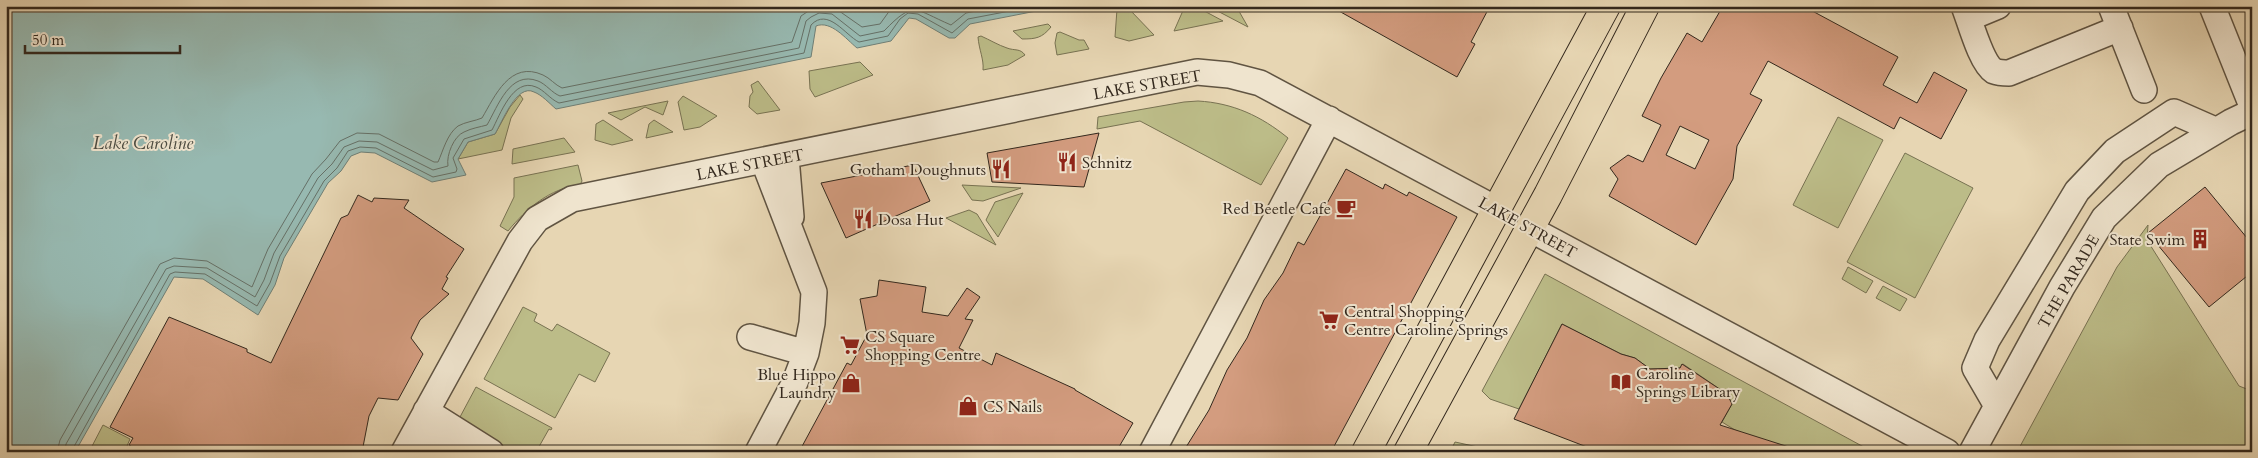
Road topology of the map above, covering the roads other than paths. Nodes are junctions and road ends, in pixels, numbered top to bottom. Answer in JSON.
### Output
{"nodes":[{"id":1,"x":1606,"y":6,"type":"edge"},
{"id":2,"x":1645,"y":6,"type":"edge"},
{"id":3,"x":1998,"y":6,"type":"edge"},
{"id":4,"x":2212,"y":6,"type":"edge"},
{"id":5,"x":1967,"y":12,"type":"edge"},
{"id":6,"x":2115,"y":17,"type":"edge"},
{"id":7,"x":2144,"y":90,"type":"dead end"},
{"id":8,"x":2252,"y":106,"type":"edge"},
{"id":9,"x":2252,"y":112,"type":"edge"},
{"id":10,"x":1329,"y":119,"type":"junction"},
{"id":11,"x":2215,"y":130,"type":"junction"},
{"id":12,"x":775,"y":159,"type":"junction"},
{"id":13,"x":1496,"y":209,"type":"junction"},
{"id":14,"x":1530,"y":229,"type":"junction"},
{"id":15,"x":750,"y":337,"type":"dead end"},
{"id":16,"x":806,"y":353,"type":"junction"},
{"id":17,"x":1997,"y":406,"type":"junction"},
{"id":18,"x":415,"y":432,"type":"edge"},
{"id":19,"x":455,"y":452,"type":"edge"},
{"id":20,"x":491,"y":452,"type":"edge"},
{"id":21,"x":758,"y":452,"type":"edge"},
{"id":22,"x":1152,"y":452,"type":"edge"},
{"id":23,"x":1366,"y":452,"type":"edge"},
{"id":24,"x":1408,"y":452,"type":"edge"},
{"id":25,"x":1947,"y":452,"type":"edge"},
{"id":26,"x":1972,"y":452,"type":"edge"}],
"edges":[{"from":1,"to":13,"type":"main road"},
{"from":2,"to":14,"type":"main road"},
{"from":3,"to":5,"type":"street"},
{"from":4,"to":8,"type":"street"},
{"from":5,"to":6,"type":"street"},
{"from":6,"to":7,"type":"street"},
{"from":9,"to":11,"type":"street","name":"THE PARADE"},
{"from":10,"to":12,"type":"street","name":"LAKE STREET"},
{"from":10,"to":13,"type":"street","name":"LAKE STREET"},
{"from":10,"to":22,"type":"street"},
{"from":11,"to":17,"type":"street","name":"THE PARADE"},
{"from":11,"to":17,"type":"street"},
{"from":12,"to":16,"type":"street"},
{"from":12,"to":18,"type":"street","name":"LAKE STREET"},
{"from":13,"to":14,"type":"main road","name":"LAKE STREET"},
{"from":13,"to":23,"type":"main road"},
{"from":14,"to":24,"type":"main road"},
{"from":14,"to":25,"type":"street","name":"LAKE STREET"},
{"from":15,"to":16,"type":"street"},
{"from":16,"to":21,"type":"street"},
{"from":17,"to":26,"type":"street","name":"THE PARADE"},
{"from":18,"to":19,"type":"street"},
{"from":18,"to":20,"type":"street"}]}
